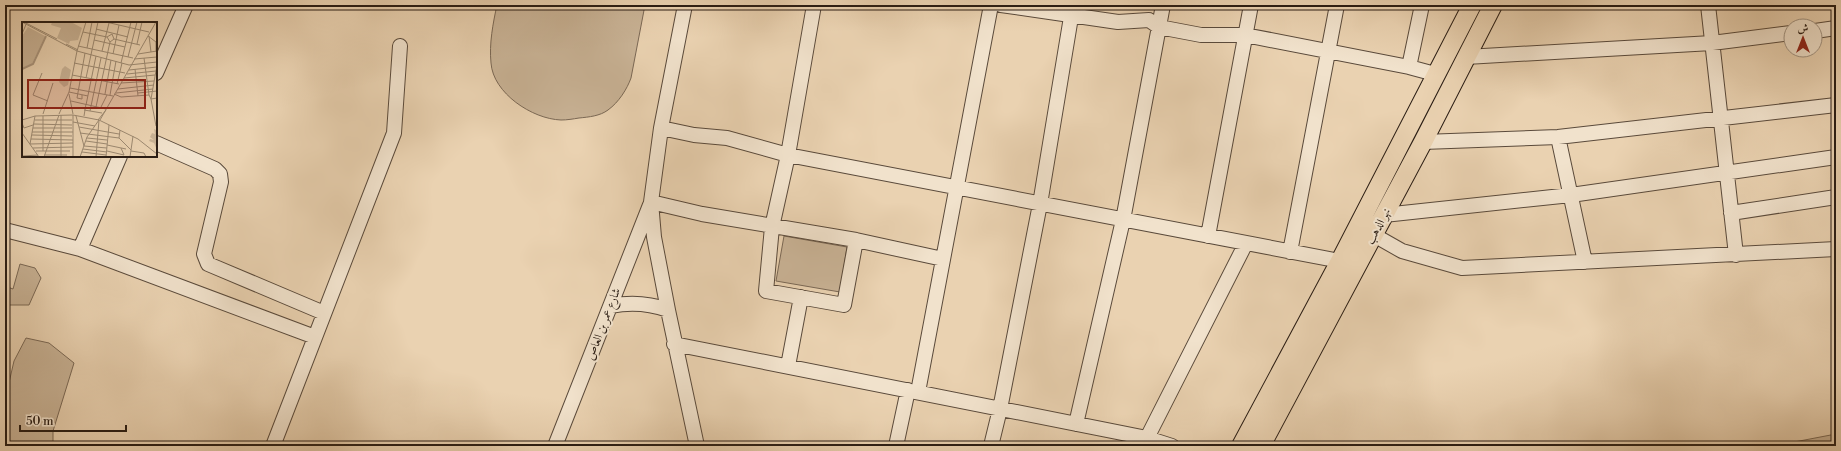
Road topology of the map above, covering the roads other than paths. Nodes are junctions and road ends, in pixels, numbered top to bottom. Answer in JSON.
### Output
{"nodes":[{"id":1,"x":186,"y":5,"type":"edge"},
{"id":2,"x":684,"y":5,"type":"edge"},
{"id":3,"x":814,"y":5,"type":"edge"},
{"id":4,"x":990,"y":5,"type":"edge"},
{"id":5,"x":1001,"y":5,"type":"edge"},
{"id":6,"x":1163,"y":5,"type":"edge"},
{"id":7,"x":1251,"y":5,"type":"edge"},
{"id":8,"x":1337,"y":5,"type":"edge"},
{"id":9,"x":1422,"y":5,"type":"edge"},
{"id":10,"x":1472,"y":5,"type":"edge"},
{"id":11,"x":1493,"y":5,"type":"edge"},
{"id":12,"x":1708,"y":5,"type":"edge"},
{"id":13,"x":1072,"y":10,"type":"edge"},
{"id":14,"x":1159,"y":27,"type":"junction"},
{"id":15,"x":1836,"y":28,"type":"edge"},
{"id":16,"x":1823,"y":29,"type":"edge"},
{"id":17,"x":1783,"y":34,"type":"edge"},
{"id":18,"x":1245,"y":35,"type":"junction"},
{"id":19,"x":1712,"y":43,"type":"junction"},
{"id":20,"x":400,"y":46,"type":"dead end"},
{"id":21,"x":1328,"y":51,"type":"junction"},
{"id":22,"x":1466,"y":57,"type":"junction"},
{"id":23,"x":1409,"y":67,"type":"junction"},
{"id":24,"x":157,"y":71,"type":"edge"},
{"id":25,"x":1435,"y":74,"type":"junction"},
{"id":26,"x":1836,"y":105,"type":"edge"},
{"id":27,"x":1721,"y":119,"type":"junction"},
{"id":28,"x":661,"y":128,"type":"junction"},
{"id":29,"x":1558,"y":137,"type":"junction"},
{"id":30,"x":1423,"y":142,"type":"junction"},
{"id":31,"x":157,"y":143,"type":"edge"},
{"id":32,"x":788,"y":155,"type":"junction"},
{"id":33,"x":120,"y":157,"type":"edge"},
{"id":34,"x":1836,"y":157,"type":"edge"},
{"id":35,"x":1727,"y":174,"type":"junction"},
{"id":36,"x":957,"y":188,"type":"junction"},
{"id":37,"x":1571,"y":195,"type":"junction"},
{"id":38,"x":1836,"y":198,"type":"edge"},
{"id":39,"x":651,"y":202,"type":"junction"},
{"id":40,"x":1040,"y":204,"type":"junction"},
{"id":41,"x":1731,"y":212,"type":"junction"},
{"id":42,"x":1384,"y":215,"type":"junction"},
{"id":43,"x":1123,"y":220,"type":"junction"},
{"id":44,"x":1358,"y":226,"type":"junction"},
{"id":45,"x":772,"y":227,"type":"junction"},
{"id":46,"x":5,"y":230,"type":"edge"},
{"id":47,"x":1373,"y":235,"type":"junction"},
{"id":48,"x":1208,"y":236,"type":"junction"},
{"id":49,"x":856,"y":240,"type":"junction"},
{"id":50,"x":1246,"y":243,"type":"junction"},
{"id":51,"x":80,"y":249,"type":"junction"},
{"id":52,"x":1836,"y":249,"type":"edge"},
{"id":53,"x":1290,"y":252,"type":"junction"},
{"id":54,"x":1736,"y":255,"type":"junction"},
{"id":55,"x":943,"y":259,"type":"junction"},
{"id":56,"x":1340,"y":261,"type":"junction"},
{"id":57,"x":1585,"y":262,"type":"junction"},
{"id":58,"x":801,"y":297,"type":"junction"},
{"id":59,"x":611,"y":306,"type":"junction"},
{"id":60,"x":668,"y":310,"type":"junction"},
{"id":61,"x":324,"y":313,"type":"junction"},
{"id":62,"x":315,"y":337,"type":"junction"},
{"id":63,"x":674,"y":344,"type":"junction"},
{"id":64,"x":788,"y":366,"type":"junction"},
{"id":65,"x":913,"y":391,"type":"junction"},
{"id":66,"x":1000,"y":409,"type":"junction"},
{"id":67,"x":1076,"y":424,"type":"junction"},
{"id":68,"x":1147,"y":438,"type":"junction"},
{"id":69,"x":273,"y":446,"type":"edge"},
{"id":70,"x":555,"y":446,"type":"edge"},
{"id":71,"x":697,"y":446,"type":"edge"},
{"id":72,"x":896,"y":446,"type":"edge"},
{"id":73,"x":991,"y":446,"type":"edge"},
{"id":74,"x":1172,"y":446,"type":"edge"},
{"id":75,"x":1241,"y":446,"type":"edge"},
{"id":76,"x":1261,"y":446,"type":"edge"}],
"edges":[{"from":1,"to":24,"type":"street"},
{"from":2,"to":28,"type":"street","name":"شارع عمر بن العاص"},
{"from":3,"to":32,"type":"street"},
{"from":4,"to":36,"type":"street"},
{"from":5,"to":13,"type":"street"},
{"from":6,"to":14,"type":"street"},
{"from":7,"to":18,"type":"street"},
{"from":8,"to":21,"type":"street"},
{"from":9,"to":23,"type":"street"},
{"from":10,"to":25,"type":"main road","name":"نهر الدهب"},
{"from":11,"to":22,"type":"main road","name":"نهر الدهب"},
{"from":12,"to":19,"type":"street"},
{"from":13,"to":14,"type":"street"},
{"from":13,"to":40,"type":"street"},
{"from":14,"to":18,"type":"street"},
{"from":14,"to":43,"type":"street"},
{"from":15,"to":16,"type":"street"},
{"from":17,"to":19,"type":"street"},
{"from":18,"to":21,"type":"street"},
{"from":18,"to":48,"type":"street"},
{"from":19,"to":22,"type":"street"},
{"from":19,"to":27,"type":"street"},
{"from":20,"to":61,"type":"street"},
{"from":21,"to":23,"type":"street"},
{"from":21,"to":53,"type":"street"},
{"from":22,"to":30,"type":"main road","name":"نهر الدهب"},
{"from":23,"to":25,"type":"street"},
{"from":25,"to":44,"type":"main road","name":"نهر الدهب"},
{"from":26,"to":27,"type":"street"},
{"from":27,"to":29,"type":"street"},
{"from":27,"to":35,"type":"street"},
{"from":28,"to":32,"type":"street"},
{"from":28,"to":39,"type":"street","name":"شارع عمر بن العاص"},
{"from":29,"to":30,"type":"street"},
{"from":29,"to":37,"type":"street"},
{"from":30,"to":42,"type":"main road","name":"نهر الدهب"},
{"from":31,"to":61,"type":"street"},
{"from":32,"to":36,"type":"street"},
{"from":32,"to":45,"type":"street"},
{"from":33,"to":51,"type":"street"},
{"from":34,"to":35,"type":"street"},
{"from":35,"to":37,"type":"street"},
{"from":35,"to":41,"type":"street"},
{"from":36,"to":40,"type":"street"},
{"from":36,"to":55,"type":"street"},
{"from":37,"to":42,"type":"street"},
{"from":37,"to":57,"type":"street"},
{"from":38,"to":41,"type":"street"},
{"from":39,"to":45,"type":"street"},
{"from":39,"to":59,"type":"street","name":"شارع عمر بن العاص"},
{"from":39,"to":60,"type":"street","name":"شارع عمر بن العاص"},
{"from":40,"to":43,"type":"street"},
{"from":40,"to":66,"type":"street"},
{"from":41,"to":54,"type":"street"},
{"from":42,"to":47,"type":"main road","name":"نهر الدهب"},
{"from":43,"to":48,"type":"street"},
{"from":43,"to":67,"type":"street"},
{"from":44,"to":47,"type":"street"},
{"from":44,"to":56,"type":"main road","name":"نهر الدهب"},
{"from":45,"to":49,"type":"street"},
{"from":45,"to":58,"type":"street"},
{"from":46,"to":51,"type":"street"},
{"from":47,"to":57,"type":"street"},
{"from":47,"to":76,"type":"main road","name":"نهر الدهب"},
{"from":48,"to":50,"type":"street"},
{"from":49,"to":55,"type":"street"},
{"from":49,"to":58,"type":"street"},
{"from":50,"to":53,"type":"street"},
{"from":50,"to":68,"type":"street"},
{"from":51,"to":62,"type":"street"},
{"from":52,"to":54,"type":"street"},
{"from":53,"to":56,"type":"street"},
{"from":54,"to":57,"type":"street"},
{"from":55,"to":65,"type":"street"},
{"from":56,"to":75,"type":"main road","name":"نهر الدهب"},
{"from":58,"to":64,"type":"street"},
{"from":59,"to":60,"type":"street"},
{"from":59,"to":70,"type":"street","name":"شارع عمر بن العاص"},
{"from":60,"to":63,"type":"street","name":"شارع عمر بن العاص"},
{"from":61,"to":62,"type":"street"},
{"from":62,"to":69,"type":"street"},
{"from":63,"to":64,"type":"street"},
{"from":63,"to":71,"type":"street","name":"شارع عمر بن العاص"},
{"from":64,"to":65,"type":"street"},
{"from":65,"to":66,"type":"street"},
{"from":65,"to":72,"type":"street"},
{"from":66,"to":67,"type":"street"},
{"from":66,"to":73,"type":"street"},
{"from":67,"to":68,"type":"street"},
{"from":68,"to":74,"type":"street"}]}
